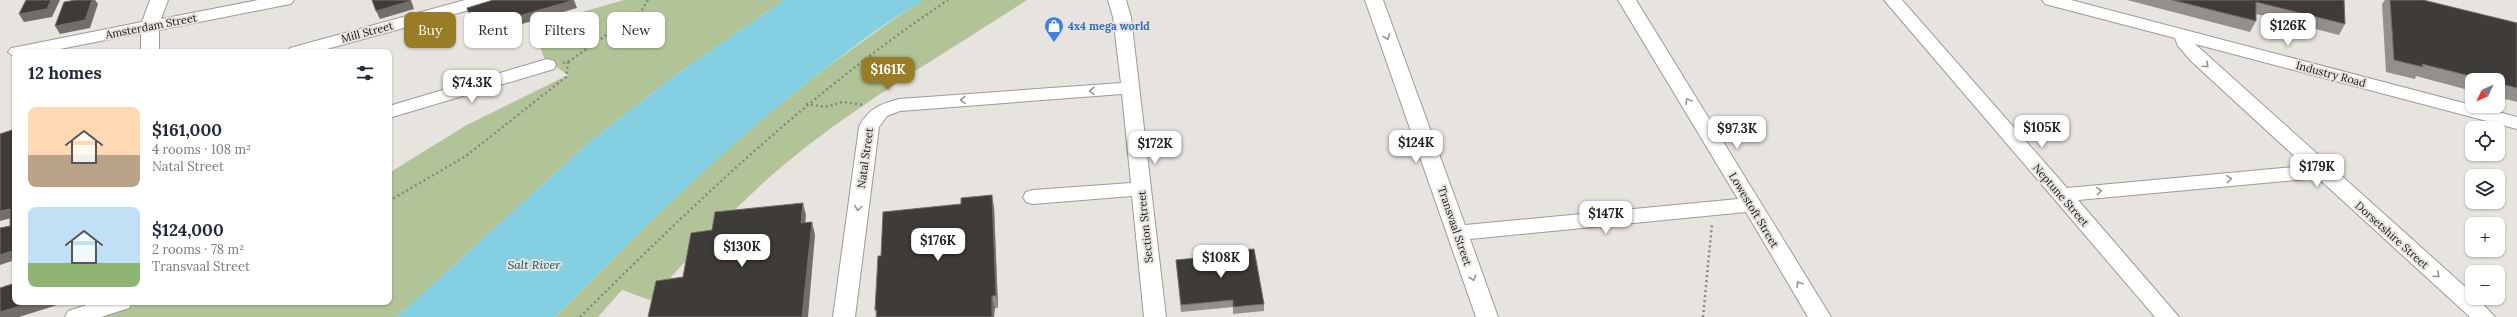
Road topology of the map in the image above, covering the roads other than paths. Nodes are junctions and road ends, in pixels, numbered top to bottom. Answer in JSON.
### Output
{"nodes":[{"id":1,"x":159,"y":0,"type":"edge"},
{"id":2,"x":285,"y":0,"type":"edge"},
{"id":3,"x":485,"y":0,"type":"edge"},
{"id":4,"x":1374,"y":0,"type":"edge"},
{"id":5,"x":1627,"y":0,"type":"edge"},
{"id":6,"x":1893,"y":0,"type":"edge"},
{"id":7,"x":2051,"y":0,"type":"edge"},
{"id":8,"x":1121,"y":6,"type":"edge"},
{"id":9,"x":150,"y":26,"type":"junction"},
{"id":10,"x":2183,"y":35,"type":"junction"},
{"id":11,"x":31,"y":49,"type":"edge"},
{"id":12,"x":150,"y":49,"type":"edge"},
{"id":13,"x":307,"y":49,"type":"edge"},
{"id":14,"x":12,"y":53,"type":"edge"},
{"id":15,"x":0,"y":55,"type":"edge"},
{"id":16,"x":547,"y":65,"type":"road end"},
{"id":17,"x":1131,"y":88,"type":"junction"},
{"id":18,"x":392,"y":111,"type":"edge"},
{"id":19,"x":2517,"y":123,"type":"edge"},
{"id":20,"x":2323,"y":172,"type":"junction"},
{"id":21,"x":1142,"y":189,"type":"junction"},
{"id":22,"x":2061,"y":195,"type":"junction"},
{"id":23,"x":1033,"y":197,"type":"dead end"},
{"id":24,"x":1751,"y":205,"type":"junction"},
{"id":25,"x":1458,"y":233,"type":"junction"},
{"id":26,"x":112,"y":305,"type":"edge"},
{"id":27,"x":76,"y":317,"type":"edge"},
{"id":28,"x":844,"y":317,"type":"edge"},
{"id":29,"x":1155,"y":317,"type":"edge"},
{"id":30,"x":1487,"y":317,"type":"edge"},
{"id":31,"x":1820,"y":317,"type":"edge"},
{"id":32,"x":2168,"y":317,"type":"edge"},
{"id":33,"x":2484,"y":317,"type":"edge"}],
"edges":[{"from":1,"to":9,"type":"street"},
{"from":2,"to":9,"type":"street","name":"Amsterdam Street"},
{"from":3,"to":13,"type":"street","name":"Mill Street"},
{"from":4,"to":25,"type":"street","name":"Transvaal Street","one_way":true},
{"from":24,"to":5,"type":"street","name":"Lowestoft Street","one_way":true},
{"from":6,"to":22,"type":"street","name":"Neptune Street"},
{"from":7,"to":10,"type":"street","name":"Industry Road"},
{"from":8,"to":17,"type":"street","name":"Section Street"},
{"from":9,"to":11,"type":"street","name":"Amsterdam Street"},
{"from":9,"to":12,"type":"street"},
{"from":10,"to":19,"type":"street","name":"Industry Road"},
{"from":10,"to":20,"type":"street","name":"Dorsetshire Street","one_way":true},
{"from":14,"to":15,"type":"street","name":"Amsterdam Street"},
{"from":16,"to":18,"type":"street"},
{"from":17,"to":21,"type":"street","name":"Section Street"},
{"from":17,"to":28,"type":"street","name":"Natal Street","one_way":true},
{"from":22,"to":20,"type":"street","one_way":true},
{"from":20,"to":33,"type":"street","name":"Dorsetshire Street","one_way":true},
{"from":21,"to":23,"type":"street"},
{"from":21,"to":29,"type":"street","name":"Section Street"},
{"from":22,"to":32,"type":"street","name":"Neptune Street"},
{"from":24,"to":25,"type":"street"},
{"from":31,"to":24,"type":"street","name":"Lowestoft Street","one_way":true},
{"from":25,"to":30,"type":"street","name":"Transvaal Street","one_way":true},
{"from":26,"to":27,"type":"street"}]}
